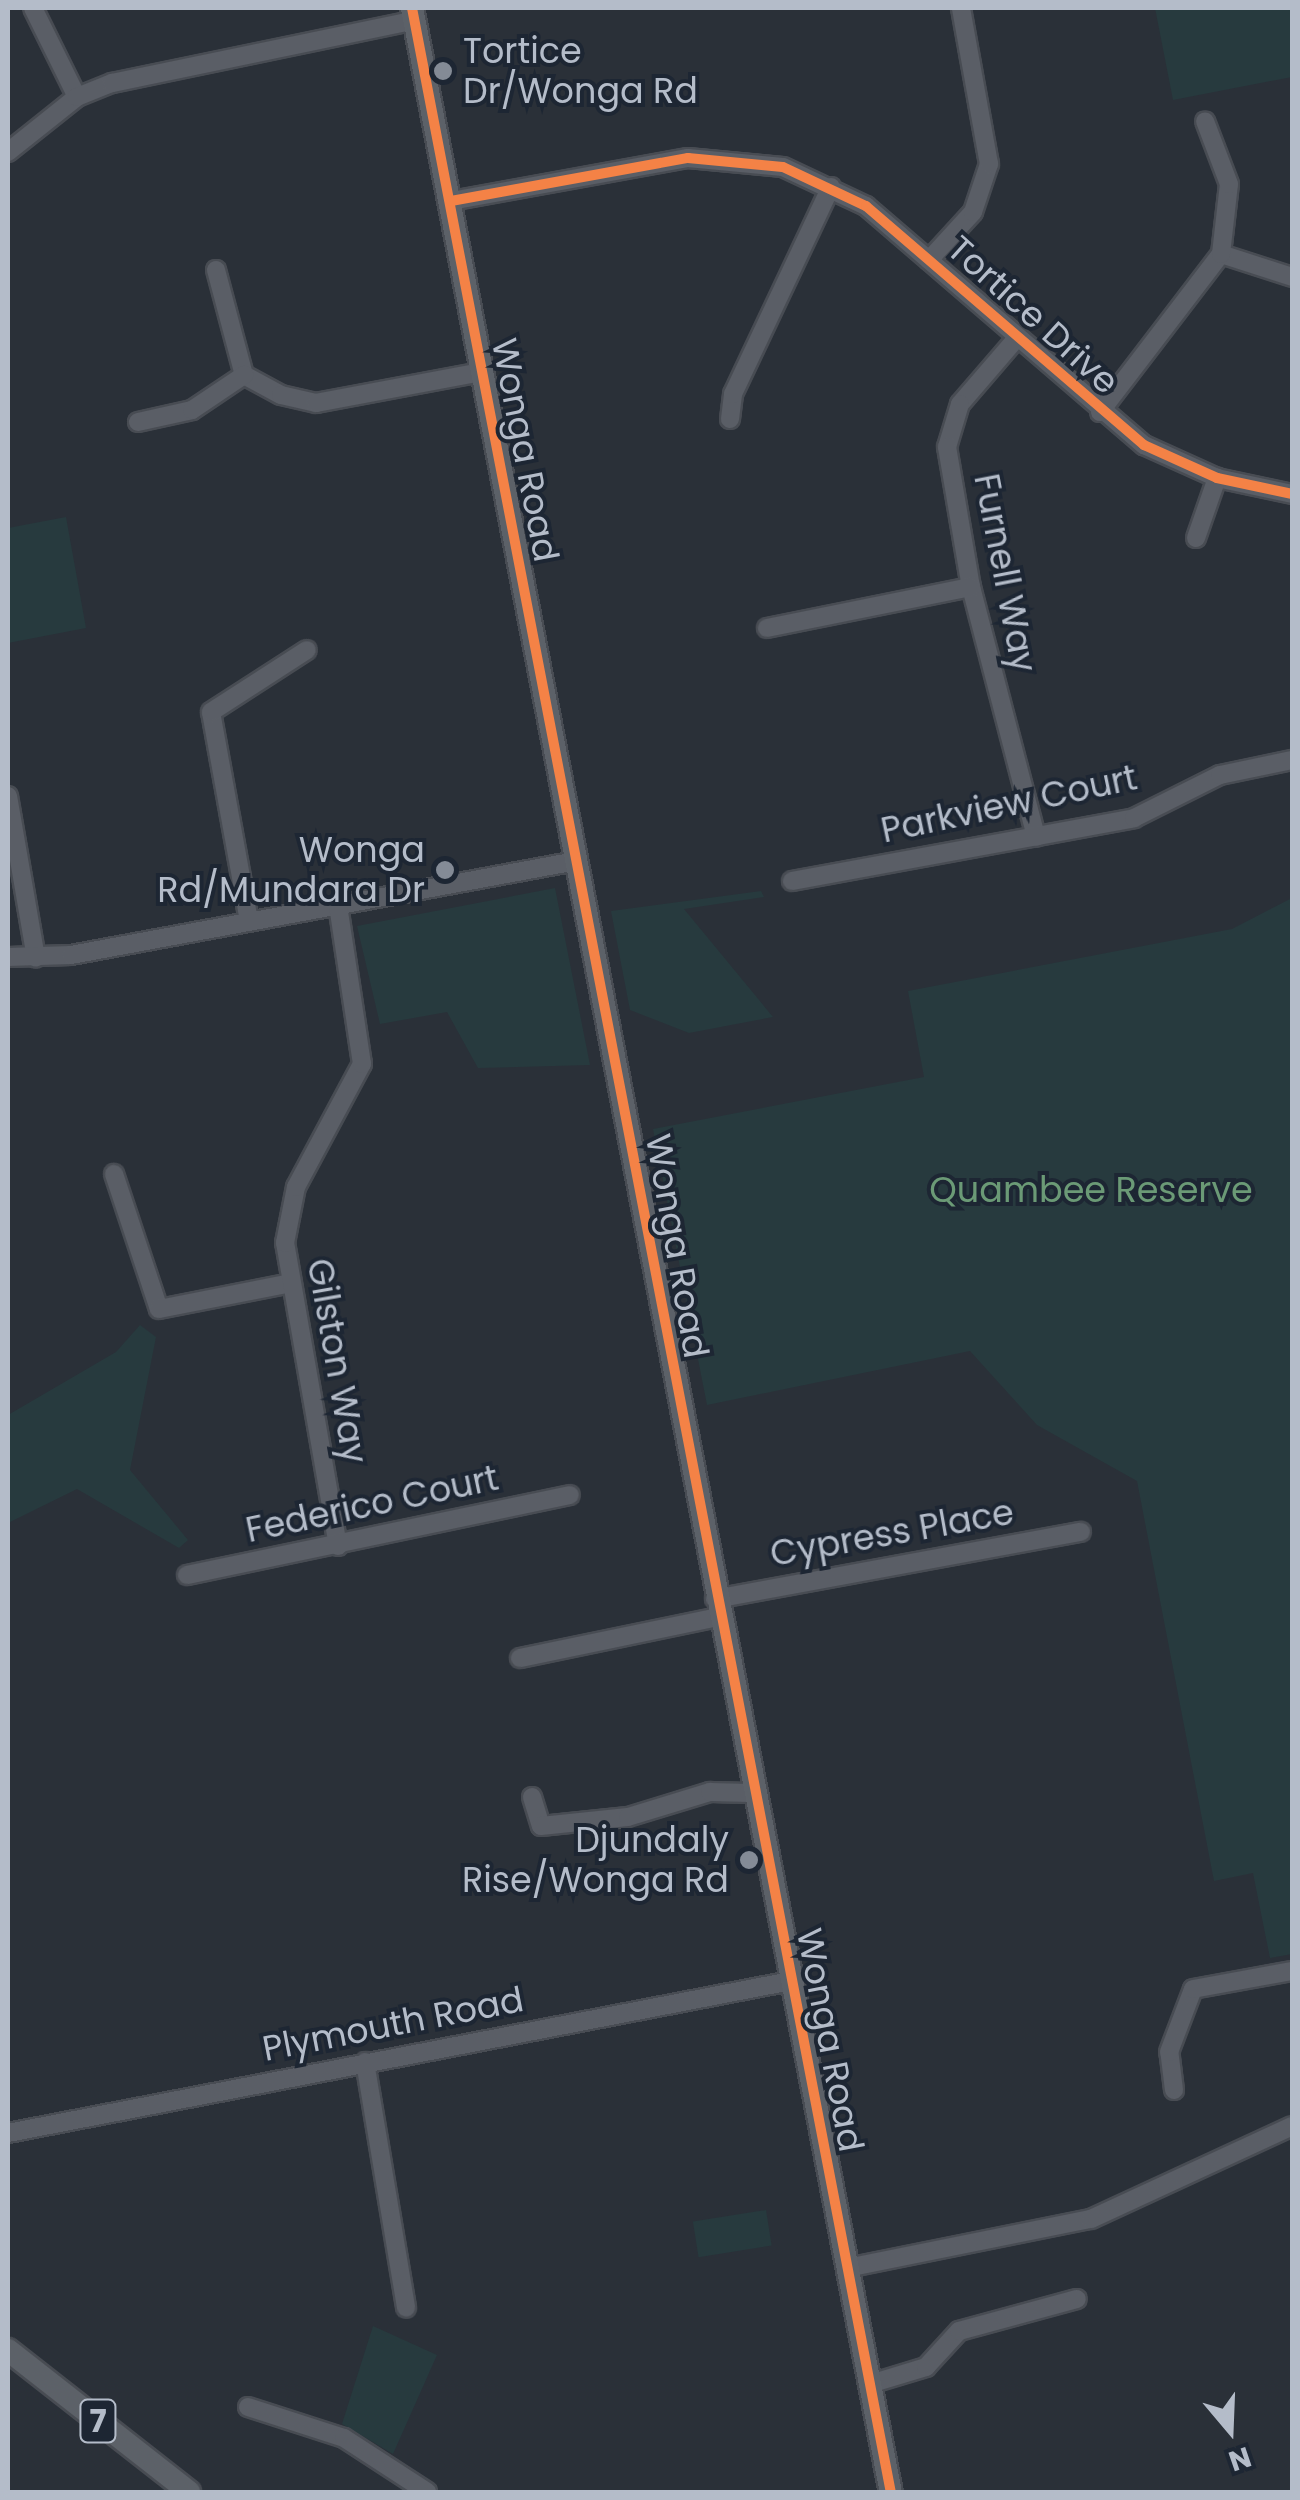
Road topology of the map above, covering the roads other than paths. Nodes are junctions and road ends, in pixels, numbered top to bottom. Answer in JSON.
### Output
{"nodes":[{"id":1,"x":33,"y":8,"type":"edge"},
{"id":2,"x":961,"y":8,"type":"edge"},
{"id":3,"x":414,"y":14,"type":"edge"},
{"id":4,"x":77,"y":97,"type":"junction"},
{"id":5,"x":1205,"y":121,"type":"dead end"},
{"id":6,"x":8,"y":152,"type":"edge"},
{"id":7,"x":831,"y":187,"type":"junction"},
{"id":8,"x":451,"y":200,"type":"junction"},
{"id":9,"x":1221,"y":254,"type":"junction"},
{"id":10,"x":930,"y":260,"type":"junction"},
{"id":11,"x":216,"y":270,"type":"dead end"},
{"id":12,"x":1292,"y":277,"type":"edge"},
{"id":13,"x":1016,"y":340,"type":"junction"},
{"id":14,"x":481,"y":372,"type":"junction"},
{"id":15,"x":244,"y":375,"type":"junction"},
{"id":16,"x":1100,"y":412,"type":"junction"},
{"id":17,"x":730,"y":419,"type":"dead end"},
{"id":18,"x":138,"y":422,"type":"dead end"},
{"id":19,"x":1218,"y":478,"type":"junction"},
{"id":20,"x":1292,"y":494,"type":"edge"},
{"id":21,"x":1196,"y":538,"type":"dead end"},
{"id":22,"x":971,"y":587,"type":"junction"},
{"id":23,"x":767,"y":628,"type":"dead end"},
{"id":24,"x":306,"y":650,"type":"dead end"},
{"id":25,"x":1292,"y":760,"type":"edge"},
{"id":26,"x":8,"y":796,"type":"edge"},
{"id":27,"x":1036,"y":837,"type":"junction"},
{"id":28,"x":576,"y":861,"type":"junction"},
{"id":29,"x":792,"y":881,"type":"dead end"},
{"id":30,"x":338,"y":905,"type":"junction"},
{"id":31,"x":249,"y":921,"type":"junction"},
{"id":32,"x":8,"y":958,"type":"edge"},
{"id":33,"x":36,"y":958,"type":"junction"},
{"id":34,"x":114,"y":1174,"type":"dead end"},
{"id":35,"x":286,"y":1284,"type":"junction"},
{"id":36,"x":570,"y":1494,"type":"dead end"},
{"id":37,"x":1082,"y":1532,"type":"dead end"},
{"id":38,"x":338,"y":1546,"type":"junction"},
{"id":39,"x":188,"y":1575,"type":"dead end"},
{"id":40,"x":716,"y":1608,"type":"junction"},
{"id":41,"x":520,"y":1658,"type":"dead end"},
{"id":42,"x":750,"y":1793,"type":"junction"},
{"id":43,"x":532,"y":1797,"type":"dead end"},
{"id":44,"x":1292,"y":1971,"type":"edge"},
{"id":45,"x":791,"y":1981,"type":"junction"},
{"id":46,"x":365,"y":2062,"type":"junction"},
{"id":47,"x":1174,"y":2090,"type":"dead end"},
{"id":48,"x":1292,"y":2126,"type":"edge"},
{"id":49,"x":8,"y":2132,"type":"edge"},
{"id":50,"x":846,"y":2268,"type":"junction"},
{"id":51,"x":1077,"y":2298,"type":"dead end"},
{"id":52,"x":406,"y":2308,"type":"dead end"},
{"id":53,"x":8,"y":2350,"type":"edge"},
{"id":54,"x":870,"y":2384,"type":"junction"},
{"id":55,"x":248,"y":2408,"type":"dead end"},
{"id":56,"x":419,"y":2490,"type":"edge"},
{"id":57,"x":189,"y":2492,"type":"edge"},
{"id":58,"x":892,"y":2492,"type":"edge"}],
"edges":[{"from":1,"to":4,"type":"street"},
{"from":2,"to":10,"type":"street"},
{"from":3,"to":4,"type":"street"},
{"from":3,"to":8,"type":"main road","name":"Wonga Road"},
{"from":4,"to":6,"type":"street"},
{"from":5,"to":9,"type":"street"},
{"from":7,"to":8,"type":"street","name":"Tortice Drive"},
{"from":7,"to":10,"type":"street","name":"Tortice Drive"},
{"from":7,"to":17,"type":"street"},
{"from":8,"to":14,"type":"main road","name":"Wonga Road"},
{"from":9,"to":12,"type":"street"},
{"from":9,"to":16,"type":"street"},
{"from":10,"to":13,"type":"street","name":"Tortice Drive"},
{"from":11,"to":15,"type":"street"},
{"from":13,"to":16,"type":"street","name":"Tortice Drive"},
{"from":13,"to":22,"type":"street","name":"Furnell Way"},
{"from":14,"to":15,"type":"street"},
{"from":14,"to":28,"type":"main road","name":"Wonga Road"},
{"from":15,"to":18,"type":"street"},
{"from":16,"to":19,"type":"street","name":"Tortice Drive"},
{"from":19,"to":20,"type":"street","name":"Tortice Drive"},
{"from":19,"to":21,"type":"street"},
{"from":22,"to":23,"type":"street"},
{"from":22,"to":27,"type":"street","name":"Furnell Way"},
{"from":24,"to":31,"type":"street"},
{"from":25,"to":27,"type":"street","name":"Parkview Court"},
{"from":26,"to":33,"type":"street"},
{"from":27,"to":29,"type":"street","name":"Parkview Court"},
{"from":28,"to":30,"type":"street"},
{"from":28,"to":40,"type":"main road","name":"Wonga Road"},
{"from":30,"to":31,"type":"street"},
{"from":30,"to":35,"type":"street","name":"Gilston Way"},
{"from":31,"to":33,"type":"street"},
{"from":32,"to":33,"type":"street"},
{"from":34,"to":35,"type":"street"},
{"from":35,"to":38,"type":"street","name":"Gilston Way"},
{"from":36,"to":38,"type":"street","name":"Federico Court"},
{"from":37,"to":40,"type":"street","name":"Cypress Place"},
{"from":38,"to":39,"type":"street","name":"Federico Court"},
{"from":40,"to":41,"type":"street","name":"Cypress Place"},
{"from":40,"to":42,"type":"main road","name":"Wonga Road"},
{"from":42,"to":43,"type":"street"},
{"from":42,"to":45,"type":"main road","name":"Wonga Road"},
{"from":44,"to":47,"type":"street"},
{"from":45,"to":46,"type":"street","name":"Plymouth Road"},
{"from":45,"to":50,"type":"main road","name":"Wonga Road"},
{"from":46,"to":49,"type":"street","name":"Plymouth Road"},
{"from":46,"to":52,"type":"street"},
{"from":48,"to":50,"type":"street"},
{"from":50,"to":54,"type":"main road","name":"Wonga Road"},
{"from":51,"to":54,"type":"street"},
{"from":53,"to":57,"type":"main road","number":"7"},
{"from":54,"to":58,"type":"main road","name":"Wonga Road"},
{"from":55,"to":56,"type":"street"}]}
